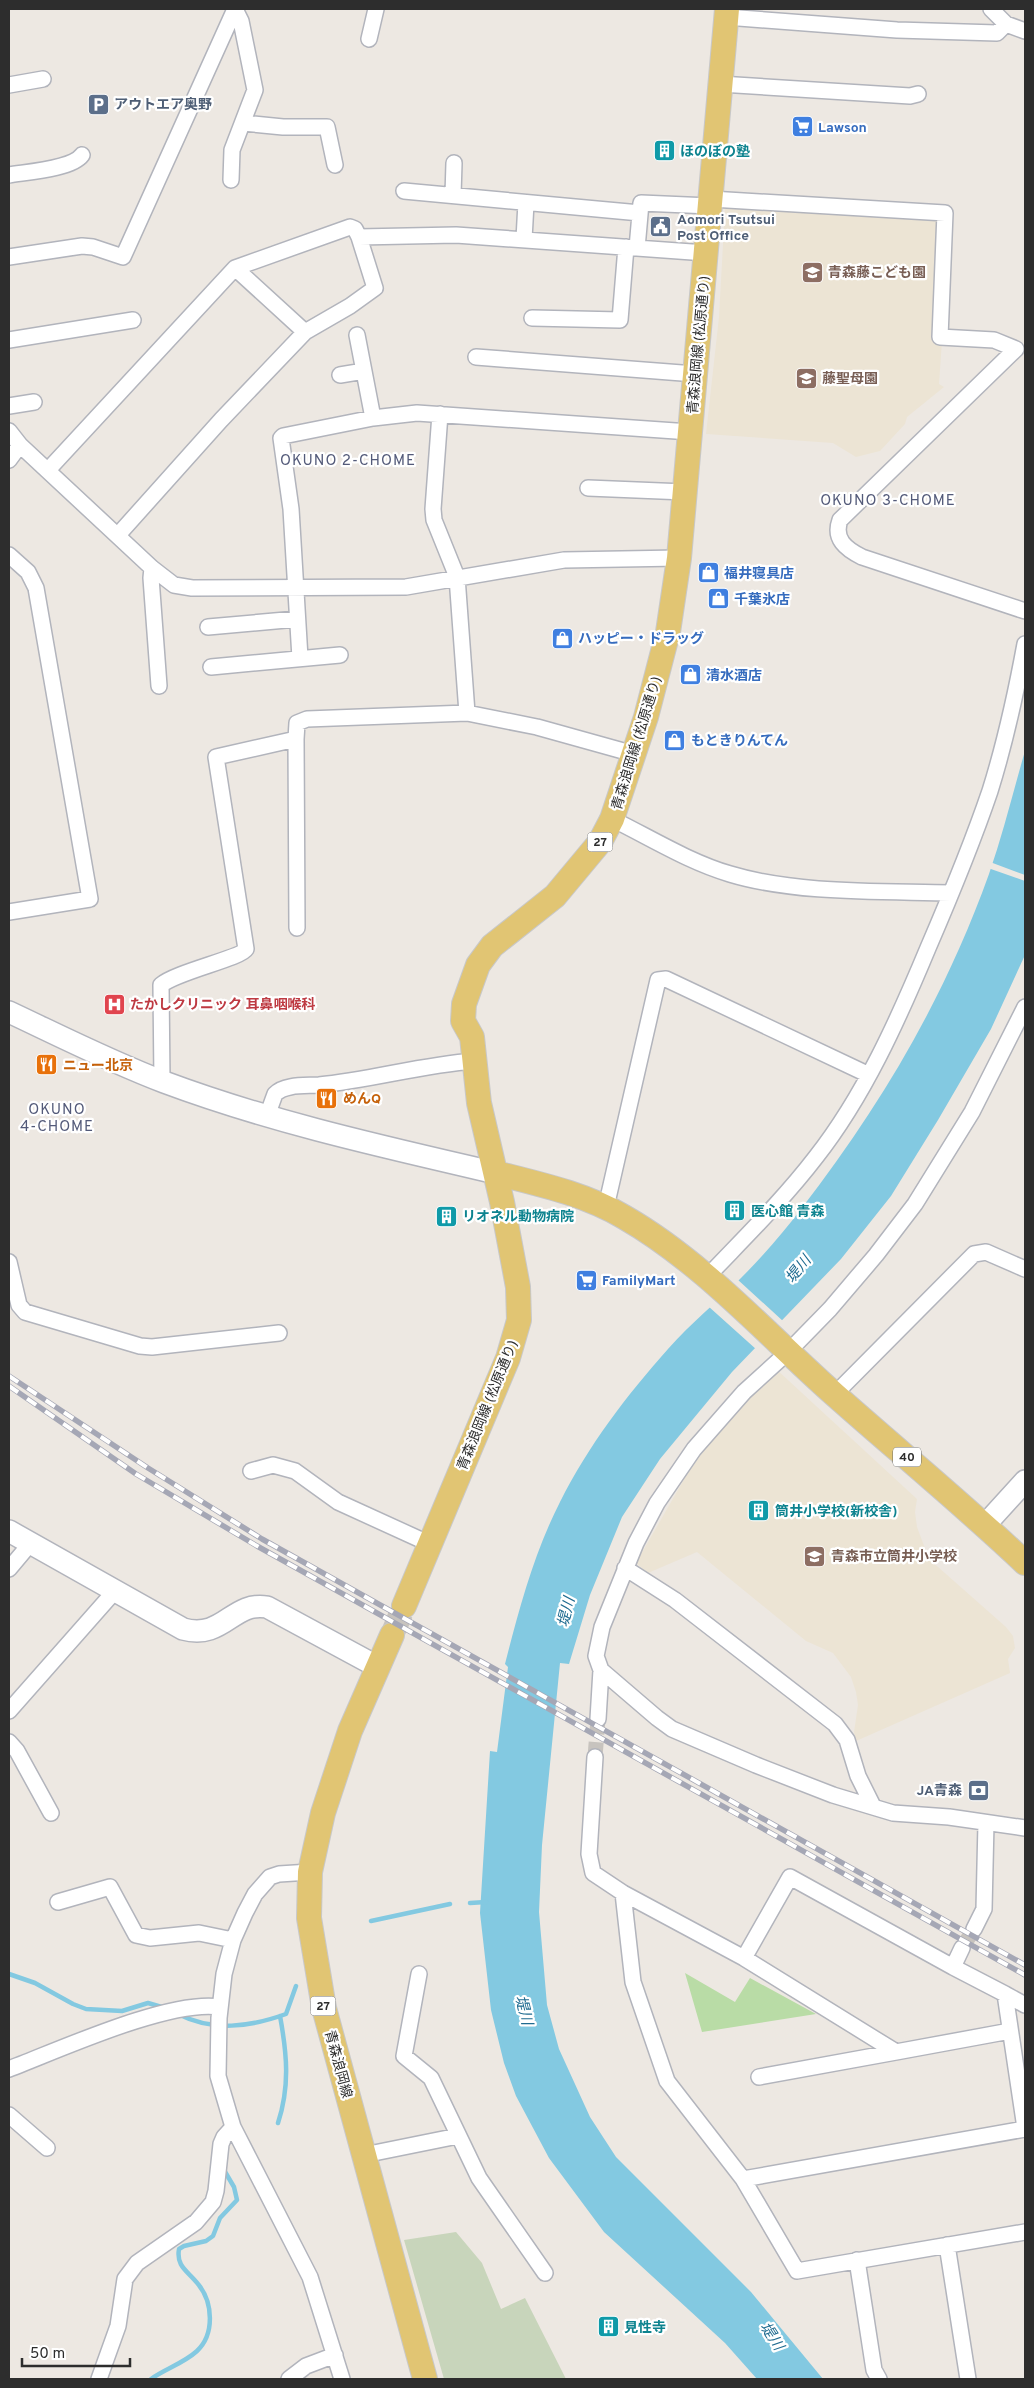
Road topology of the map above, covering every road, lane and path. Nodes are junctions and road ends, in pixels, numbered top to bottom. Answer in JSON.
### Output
{"nodes":[{"id":1,"x":376,"y":9,"type":"edge"},
{"id":2,"x":992,"y":9,"type":"edge"},
{"id":3,"x":726,"y":13,"type":"edge"},
{"id":4,"x":1006,"y":24,"type":"junction"},
{"id":5,"x":1025,"y":31,"type":"edge"},
{"id":6,"x":369,"y":39,"type":"dead end"},
{"id":7,"x":44,"y":79,"type":"dead end"},
{"id":8,"x":720,"y":84,"type":"junction"},
{"id":9,"x":9,"y":85,"type":"edge"},
{"id":10,"x":918,"y":94,"type":"dead end"},
{"id":11,"x":243,"y":123,"type":"junction"},
{"id":12,"x":82,"y":155,"type":"dead end"},
{"id":13,"x":454,"y":163,"type":"dead end"},
{"id":14,"x":335,"y":164,"type":"dead end"},
{"id":15,"x":9,"y":175,"type":"edge"},
{"id":16,"x":231,"y":180,"type":"dead end"},
{"id":17,"x":404,"y":191,"type":"dead end"},
{"id":18,"x":453,"y":195,"type":"junction"},
{"id":19,"x":526,"y":203,"type":"junction"},
{"id":20,"x":711,"y":203,"type":"junction"},
{"id":21,"x":640,"y":213,"type":"junction"},
{"id":22,"x":359,"y":237,"type":"junction"},
{"id":23,"x":524,"y":238,"type":"junction"},
{"id":24,"x":632,"y":247,"type":"junction"},
{"id":25,"x":706,"y":253,"type":"junction"},
{"id":26,"x":9,"y":257,"type":"edge"},
{"id":27,"x":235,"y":268,"type":"junction"},
{"id":28,"x":532,"y":318,"type":"dead end"},
{"id":29,"x":133,"y":320,"type":"dead end"},
{"id":30,"x":305,"y":332,"type":"junction"},
{"id":31,"x":357,"y":335,"type":"dead end"},
{"id":32,"x":9,"y":340,"type":"edge"},
{"id":33,"x":1021,"y":351,"type":"edge"},
{"id":34,"x":476,"y":356,"type":"dead end"},
{"id":35,"x":364,"y":371,"type":"junction"},
{"id":36,"x":695,"y":374,"type":"junction"},
{"id":37,"x":340,"y":375,"type":"dead end"},
{"id":38,"x":34,"y":402,"type":"dead end"},
{"id":39,"x":9,"y":406,"type":"edge"},
{"id":40,"x":440,"y":414,"type":"junction"},
{"id":41,"x":373,"y":418,"type":"junction"},
{"id":42,"x":9,"y":431,"type":"edge"},
{"id":43,"x":690,"y":432,"type":"junction"},
{"id":44,"x":20,"y":445,"type":"junction"},
{"id":45,"x":9,"y":460,"type":"edge"},
{"id":46,"x":48,"y":470,"type":"junction"},
{"id":47,"x":588,"y":488,"type":"dead end"},
{"id":48,"x":685,"y":492,"type":"junction"},
{"id":49,"x":118,"y":535,"type":"junction"},
{"id":50,"x":9,"y":555,"type":"edge"},
{"id":51,"x":679,"y":558,"type":"junction"},
{"id":52,"x":152,"y":568,"type":"junction"},
{"id":53,"x":457,"y":577,"type":"junction"},
{"id":54,"x":296,"y":586,"type":"junction"},
{"id":55,"x":1025,"y":610,"type":"edge"},
{"id":56,"x":297,"y":619,"type":"junction"},
{"id":57,"x":208,"y":627,"type":"dead end"},
{"id":58,"x":1025,"y":644,"type":"edge"},
{"id":59,"x":340,"y":655,"type":"dead end"},
{"id":60,"x":300,"y":658,"type":"junction"},
{"id":61,"x":211,"y":667,"type":"dead end"},
{"id":62,"x":159,"y":686,"type":"dead end"},
{"id":63,"x":467,"y":713,"type":"junction"},
{"id":64,"x":296,"y":739,"type":"junction"},
{"id":65,"x":634,"y":754,"type":"junction"},
{"id":66,"x":612,"y":819,"type":"junction"},
{"id":67,"x":951,"y":893,"type":"junction"},
{"id":68,"x":9,"y":912,"type":"edge"},
{"id":69,"x":297,"y":928,"type":"dead end"},
{"id":70,"x":1025,"y":1007,"type":"edge"},
{"id":71,"x":9,"y":1012,"type":"edge"},
{"id":72,"x":474,"y":1061,"type":"junction"},
{"id":73,"x":867,"y":1074,"type":"junction"},
{"id":74,"x":162,"y":1081,"type":"junction"},
{"id":75,"x":267,"y":1116,"type":"junction"},
{"id":76,"x":496,"y":1173,"type":"junction"},
{"id":77,"x":606,"y":1207,"type":"junction"},
{"id":78,"x":9,"y":1262,"type":"edge"},
{"id":79,"x":1025,"y":1269,"type":"edge"},
{"id":80,"x":709,"y":1279,"type":"junction"},
{"id":81,"x":279,"y":1332,"type":"dead end"},
{"id":82,"x":785,"y":1349,"type":"junction"},
{"id":83,"x":834,"y":1395,"type":"junction"},
{"id":84,"x":251,"y":1471,"type":"dead end"},
{"id":85,"x":1025,"y":1481,"type":"edge"},
{"id":86,"x":985,"y":1526,"type":"junction"},
{"id":87,"x":9,"y":1531,"type":"edge"},
{"id":88,"x":30,"y":1544,"type":"junction"},
{"id":89,"x":430,"y":1544,"type":"junction"},
{"id":90,"x":1025,"y":1562,"type":"edge"},
{"id":91,"x":625,"y":1568,"type":"junction"},
{"id":92,"x":9,"y":1569,"type":"edge"},
{"id":93,"x":114,"y":1592,"type":"junction"},
{"id":94,"x":404,"y":1606,"type":"tunnel mouth"},
{"id":95,"x":392,"y":1635,"type":"tunnel mouth"},
{"id":96,"x":378,"y":1667,"type":"junction"},
{"id":97,"x":601,"y":1670,"type":"junction"},
{"id":98,"x":9,"y":1711,"type":"edge"},
{"id":99,"x":598,"y":1719,"type":"tunnel mouth"},
{"id":100,"x":9,"y":1742,"type":"edge"},
{"id":101,"x":595,"y":1757,"type":"tunnel mouth"},
{"id":102,"x":873,"y":1806,"type":"junction"},
{"id":103,"x":51,"y":1813,"type":"dead end"},
{"id":104,"x":986,"y":1823,"type":"junction"},
{"id":105,"x":1025,"y":1828,"type":"edge"},
{"id":106,"x":310,"y":1872,"type":"junction"},
{"id":107,"x":623,"y":1893,"type":"junction"},
{"id":108,"x":58,"y":1902,"type":"dead end"},
{"id":109,"x":974,"y":1929,"type":"tunnel mouth"},
{"id":110,"x":233,"y":1940,"type":"junction"},
{"id":111,"x":962,"y":1948,"type":"tunnel mouth"},
{"id":112,"x":744,"y":1958,"type":"junction"},
{"id":113,"x":952,"y":1967,"type":"junction"},
{"id":114,"x":419,"y":1974,"type":"dead end"},
{"id":115,"x":1005,"y":1994,"type":"junction"},
{"id":116,"x":1025,"y":2005,"type":"edge"},
{"id":117,"x":219,"y":2019,"type":"junction"},
{"id":118,"x":1010,"y":2031,"type":"junction"},
{"id":119,"x":896,"y":2052,"type":"junction"},
{"id":120,"x":9,"y":2069,"type":"edge"},
{"id":121,"x":760,"y":2077,"type":"dead end"},
{"id":122,"x":9,"y":2116,"type":"edge"},
{"id":123,"x":233,"y":2127,"type":"junction"},
{"id":124,"x":1025,"y":2129,"type":"edge"},
{"id":125,"x":458,"y":2136,"type":"junction"},
{"id":126,"x":47,"y":2148,"type":"dead end"},
{"id":127,"x":364,"y":2155,"type":"junction"},
{"id":128,"x":744,"y":2179,"type":"junction"},
{"id":129,"x":1025,"y":2232,"type":"edge"},
{"id":130,"x":946,"y":2245,"type":"junction"},
{"id":131,"x":857,"y":2260,"type":"junction"},
{"id":132,"x":545,"y":2273,"type":"dead end"},
{"id":133,"x":335,"y":2355,"type":"junction"},
{"id":134,"x":99,"y":2379,"type":"edge"},
{"id":135,"x":289,"y":2379,"type":"edge"},
{"id":136,"x":342,"y":2379,"type":"edge"},
{"id":137,"x":425,"y":2379,"type":"edge"},
{"id":138,"x":879,"y":2379,"type":"edge"},
{"id":139,"x":968,"y":2379,"type":"edge"}],
"edges":[{"from":1,"to":6,"type":"street"},
{"from":2,"to":4,"type":"street"},
{"from":3,"to":4,"type":"street"},
{"from":3,"to":8,"type":"main road","name":"青森浪岡線 (松原通り)","number":"27"},
{"from":4,"to":5,"type":"street"},
{"from":7,"to":9,"type":"street"},
{"from":8,"to":10,"type":"street"},
{"from":8,"to":20,"type":"main road","name":"青森浪岡線 (松原通り)","number":"27"},
{"from":11,"to":14,"type":"street"},
{"from":11,"to":16,"type":"street"},
{"from":11,"to":26,"type":"street"},
{"from":12,"to":15,"type":"street"},
{"from":13,"to":18,"type":"street"},
{"from":17,"to":18,"type":"street"},
{"from":18,"to":19,"type":"street"},
{"from":19,"to":21,"type":"street"},
{"from":19,"to":23,"type":"street"},
{"from":20,"to":21,"type":"street"},
{"from":20,"to":25,"type":"main road","name":"青森浪岡線 (松原通り)","number":"27"},
{"from":20,"to":33,"type":"street"},
{"from":21,"to":24,"type":"street"},
{"from":22,"to":23,"type":"street"},
{"from":22,"to":27,"type":"street"},
{"from":22,"to":30,"type":"street"},
{"from":23,"to":24,"type":"street"},
{"from":24,"to":25,"type":"street"},
{"from":24,"to":28,"type":"street"},
{"from":25,"to":36,"type":"main road","name":"青森浪岡線 (松原通り)","number":"27"},
{"from":27,"to":30,"type":"street"},
{"from":27,"to":46,"type":"street"},
{"from":29,"to":32,"type":"street"},
{"from":30,"to":49,"type":"street"},
{"from":31,"to":35,"type":"street"},
{"from":33,"to":55,"type":"street"},
{"from":34,"to":36,"type":"street"},
{"from":35,"to":37,"type":"street"},
{"from":35,"to":41,"type":"street"},
{"from":36,"to":43,"type":"main road","name":"青森浪岡線 (松原通り)","number":"27"},
{"from":38,"to":39,"type":"street"},
{"from":40,"to":41,"type":"street"},
{"from":40,"to":43,"type":"street"},
{"from":40,"to":53,"type":"street"},
{"from":41,"to":54,"type":"street"},
{"from":42,"to":44,"type":"street"},
{"from":43,"to":48,"type":"main road","name":"青森浪岡線 (松原通り)","number":"27"},
{"from":44,"to":45,"type":"street"},
{"from":44,"to":46,"type":"street"},
{"from":46,"to":49,"type":"street"},
{"from":47,"to":48,"type":"street"},
{"from":48,"to":51,"type":"main road","name":"青森浪岡線 (松原通り)","number":"27"},
{"from":49,"to":52,"type":"street"},
{"from":50,"to":68,"type":"street"},
{"from":51,"to":53,"type":"street"},
{"from":51,"to":65,"type":"main road","name":"青森浪岡線 (松原通り)","number":"27"},
{"from":52,"to":54,"type":"street"},
{"from":52,"to":62,"type":"street"},
{"from":53,"to":54,"type":"street"},
{"from":53,"to":63,"type":"street"},
{"from":54,"to":56,"type":"street"},
{"from":56,"to":57,"type":"street"},
{"from":56,"to":60,"type":"street"},
{"from":58,"to":67,"type":"street"},
{"from":59,"to":60,"type":"street"},
{"from":60,"to":61,"type":"street"},
{"from":63,"to":64,"type":"street"},
{"from":63,"to":65,"type":"street"},
{"from":64,"to":69,"type":"street"},
{"from":64,"to":74,"type":"street"},
{"from":65,"to":66,"type":"main road","name":"青森浪岡線 (松原通り)","number":"27"},
{"from":66,"to":67,"type":"street"},
{"from":66,"to":72,"type":"main road","name":"青森浪岡線 (松原通り)","number":"27"},
{"from":67,"to":73,"type":"street"},
{"from":70,"to":82,"type":"street"},
{"from":71,"to":74,"type":"street"},
{"from":72,"to":75,"type":"street"},
{"from":72,"to":76,"type":"main road","name":"青森浪岡線 (松原通り)","number":"27"},
{"from":73,"to":77,"type":"street"},
{"from":73,"to":80,"type":"street"},
{"from":74,"to":75,"type":"street"},
{"from":75,"to":76,"type":"street"},
{"from":76,"to":77,"type":"main road","number":"40"},
{"from":76,"to":89,"type":"main road","name":"青森浪岡線 (松原通り)","number":"27"},
{"from":77,"to":80,"type":"main road","number":"40"},
{"from":78,"to":81,"type":"street"},
{"from":79,"to":83,"type":"street"},
{"from":80,"to":82,"type":"main road","number":"40"},
{"from":82,"to":83,"type":"main road","number":"40"},
{"from":82,"to":91,"type":"street"},
{"from":83,"to":86,"type":"main road","number":"40"},
{"from":84,"to":89,"type":"street"},
{"from":85,"to":86,"type":"street"},
{"from":86,"to":90,"type":"main road","number":"40"},
{"from":87,"to":88,"type":"street"},
{"from":88,"to":92,"type":"street"},
{"from":88,"to":93,"type":"street"},
{"from":89,"to":94,"type":"main road","name":"青森浪岡線 (松原通り)","number":"27"},
{"from":91,"to":97,"type":"street"},
{"from":91,"to":102,"type":"street"},
{"from":93,"to":96,"type":"street"},
{"from":93,"to":98,"type":"street"},
{"from":95,"to":96,"type":"main road","name":"青森浪岡線","number":"27"},
{"from":96,"to":106,"type":"main road","name":"青森浪岡線","number":"27"},
{"from":97,"to":99,"type":"street"},
{"from":97,"to":102,"type":"street"},
{"from":100,"to":103,"type":"street"},
{"from":101,"to":107,"type":"street"},
{"from":102,"to":104,"type":"street"},
{"from":104,"to":105,"type":"street"},
{"from":104,"to":109,"type":"street"},
{"from":106,"to":110,"type":"street"},
{"from":106,"to":127,"type":"main road","name":"青森浪岡線","number":"27"},
{"from":107,"to":112,"type":"street"},
{"from":107,"to":128,"type":"street"},
{"from":108,"to":110,"type":"street"},
{"from":110,"to":117,"type":"street"},
{"from":111,"to":113,"type":"street"},
{"from":112,"to":113,"type":"street"},
{"from":112,"to":119,"type":"street"},
{"from":113,"to":115,"type":"street"},
{"from":114,"to":125,"type":"street"},
{"from":115,"to":116,"type":"street"},
{"from":115,"to":118,"type":"street"},
{"from":117,"to":120,"type":"street"},
{"from":117,"to":123,"type":"street"},
{"from":118,"to":119,"type":"street"},
{"from":118,"to":124,"type":"street"},
{"from":119,"to":121,"type":"street"},
{"from":122,"to":126,"type":"street"},
{"from":123,"to":133,"type":"street"},
{"from":123,"to":134,"type":"street"},
{"from":124,"to":128,"type":"street"},
{"from":125,"to":127,"type":"street"},
{"from":125,"to":132,"type":"street"},
{"from":127,"to":137,"type":"main road","name":"青森浪岡線","number":"27"},
{"from":128,"to":131,"type":"street"},
{"from":129,"to":130,"type":"street"},
{"from":130,"to":131,"type":"street"},
{"from":130,"to":139,"type":"street"},
{"from":131,"to":138,"type":"street"},
{"from":133,"to":135,"type":"street"},
{"from":133,"to":136,"type":"street"}]}
